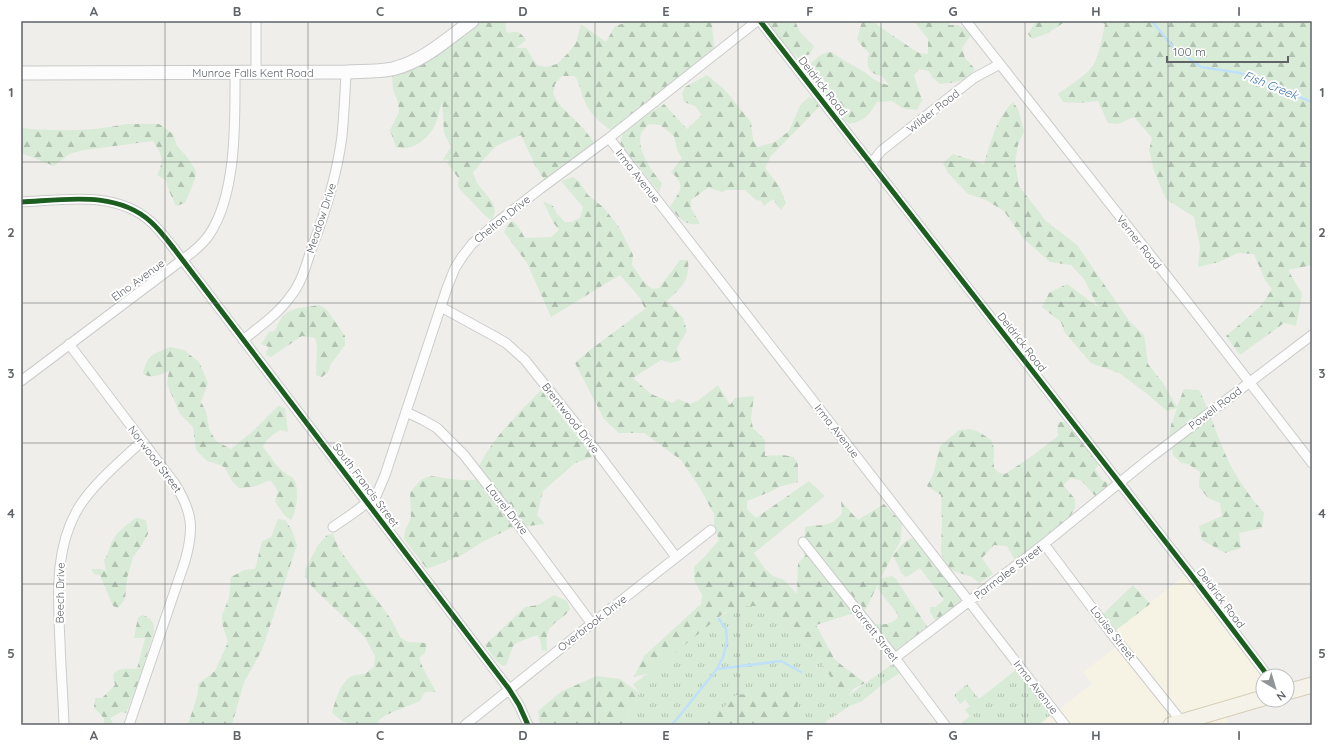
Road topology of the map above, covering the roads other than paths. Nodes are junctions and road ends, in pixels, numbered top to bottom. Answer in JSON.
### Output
{"nodes":[{"id":1,"x":256,"y":21,"type":"edge"},
{"id":2,"x":472,"y":21,"type":"edge"},
{"id":3,"x":759,"y":21,"type":"edge"},
{"id":4,"x":966,"y":21,"type":"edge"},
{"id":5,"x":1000,"y":64,"type":"junction"},
{"id":6,"x":256,"y":72,"type":"junction"},
{"id":7,"x":346,"y":72,"type":"junction"},
{"id":8,"x":21,"y":73,"type":"edge"},
{"id":9,"x":235,"y":73,"type":"junction"},
{"id":10,"x":609,"y":138,"type":"junction"},
{"id":11,"x":871,"y":164,"type":"junction"},
{"id":12,"x":21,"y":202,"type":"edge"},
{"id":13,"x":182,"y":260,"type":"junction"},
{"id":14,"x":441,"y":307,"type":"junction"},
{"id":15,"x":1312,"y":335,"type":"edge"},
{"id":16,"x":243,"y":340,"type":"junction"},
{"id":17,"x":69,"y":344,"type":"junction"},
{"id":18,"x":21,"y":381,"type":"edge"},
{"id":19,"x":1249,"y":383,"type":"junction"},
{"id":20,"x":406,"y":412,"type":"junction"},
{"id":21,"x":142,"y":441,"type":"junction"},
{"id":22,"x":1312,"y":463,"type":"edge"},
{"id":23,"x":1118,"y":483,"type":"junction"},
{"id":24,"x":369,"y":505,"type":"junction"},
{"id":25,"x":333,"y":527,"type":"dead end"},
{"id":26,"x":711,"y":530,"type":"dead end"},
{"id":27,"x":803,"y":542,"type":"dead end"},
{"id":28,"x":1044,"y":544,"type":"junction"},
{"id":29,"x":676,"y":558,"type":"junction"},
{"id":30,"x":969,"y":601,"type":"junction"},
{"id":31,"x":592,"y":624,"type":"junction"},
{"id":32,"x":895,"y":658,"type":"junction"},
{"id":33,"x":1262,"y":668,"type":"edge"},
{"id":34,"x":1312,"y":685,"type":"edge"},
{"id":35,"x":509,"y":689,"type":"junction"},
{"id":36,"x":1295,"y":690,"type":"edge"},
{"id":37,"x":1255,"y":700,"type":"edge"},
{"id":38,"x":1176,"y":723,"type":"edge"},
{"id":39,"x":64,"y":725,"type":"edge"},
{"id":40,"x":128,"y":725,"type":"edge"},
{"id":41,"x":465,"y":725,"type":"edge"},
{"id":42,"x":528,"y":725,"type":"edge"},
{"id":43,"x":945,"y":725,"type":"edge"},
{"id":44,"x":1065,"y":725,"type":"edge"}],
"edges":[{"from":1,"to":6,"type":"street"},
{"from":2,"to":7,"type":"street","name":"Munroe Falls Kent Road"},
{"from":3,"to":10,"type":"street","name":"Chelton Drive"},
{"from":3,"to":11,"type":"street","name":"Deidrick Road"},
{"from":4,"to":5,"type":"street","name":"Verner Road"},
{"from":5,"to":11,"type":"street","name":"Wilder Road"},
{"from":5,"to":19,"type":"street","name":"Verner Road"},
{"from":6,"to":7,"type":"street","name":"Munroe Falls Kent Road"},
{"from":6,"to":9,"type":"street","name":"Munroe Falls Kent Road"},
{"from":7,"to":16,"type":"street","name":"Meadow Drive"},
{"from":8,"to":9,"type":"street","name":"Munroe Falls Kent Road"},
{"from":9,"to":13,"type":"street","name":"Elno Avenue"},
{"from":10,"to":14,"type":"street","name":"Chelton Drive"},
{"from":10,"to":30,"type":"street","name":"Irma Avenue"},
{"from":11,"to":23,"type":"street","name":"Deidrick Road"},
{"from":12,"to":13,"type":"street","name":"South Francis Street"},
{"from":13,"to":16,"type":"street","name":"South Francis Street"},
{"from":13,"to":17,"type":"street","name":"Elno Avenue"},
{"from":14,"to":20,"type":"street","name":"Chelton Drive"},
{"from":14,"to":29,"type":"street","name":"Brentwood Drive"},
{"from":15,"to":19,"type":"street","name":"Powell Road"},
{"from":16,"to":24,"type":"street","name":"South Francis Street"},
{"from":17,"to":18,"type":"street","name":"Elno Avenue"},
{"from":17,"to":21,"type":"street","name":"Norwood Street"},
{"from":19,"to":22,"type":"street","name":"Verner Road"},
{"from":19,"to":23,"type":"street","name":"Powell Road"},
{"from":20,"to":24,"type":"street","name":"Chelton Drive"},
{"from":20,"to":31,"type":"street","name":"Laurel Drive"},
{"from":21,"to":39,"type":"street","name":"Beech Drive"},
{"from":21,"to":40,"type":"street","name":"Norwood Street"},
{"from":23,"to":28,"type":"street","name":"Parmalee Street"},
{"from":23,"to":33,"type":"street","name":"Deidrick Road"},
{"from":24,"to":25,"type":"street"},
{"from":24,"to":35,"type":"street","name":"South Francis Street"},
{"from":26,"to":29,"type":"street","name":"Overbrook Drive"},
{"from":27,"to":32,"type":"street","name":"Garrett Street"},
{"from":28,"to":30,"type":"street","name":"Parmalee Street"},
{"from":28,"to":38,"type":"street","name":"Louise Street"},
{"from":29,"to":31,"type":"street","name":"Overbrook Drive"},
{"from":30,"to":32,"type":"street","name":"Parmalee Street"},
{"from":30,"to":44,"type":"street","name":"Irma Avenue"},
{"from":31,"to":35,"type":"street","name":"Overbrook Drive"},
{"from":32,"to":43,"type":"street","name":"Garrett Street"},
{"from":34,"to":36,"type":"main road"},
{"from":35,"to":41,"type":"street","name":"Overbrook Drive"},
{"from":35,"to":42,"type":"street","name":"South Francis Street"},
{"from":37,"to":38,"type":"main road"}]}
